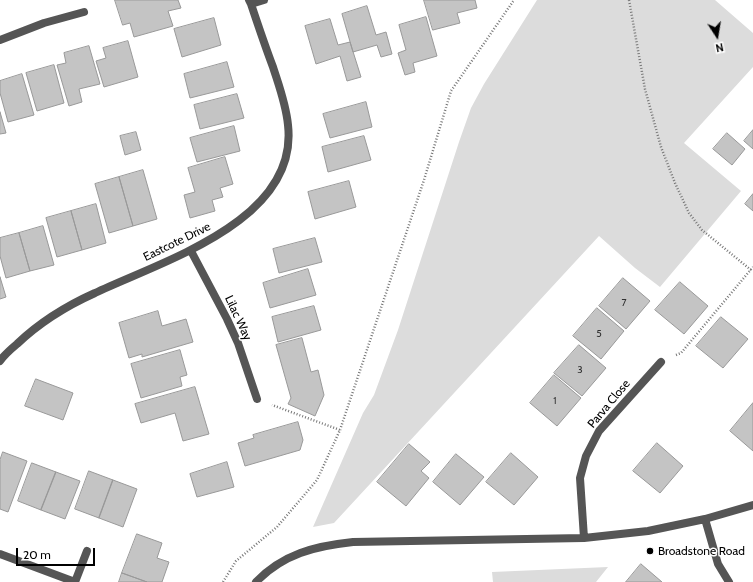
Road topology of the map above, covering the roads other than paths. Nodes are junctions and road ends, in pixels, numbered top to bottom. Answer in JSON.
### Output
{"nodes":[{"id":1,"x":264,"y":0,"type":"edge"},
{"id":2,"x":250,"y":2,"type":"edge"},
{"id":3,"x":84,"y":12,"type":"dead end"},
{"id":4,"x":0,"y":40,"type":"edge"},
{"id":5,"x":191,"y":251,"type":"junction"},
{"id":6,"x":0,"y":361,"type":"edge"},
{"id":7,"x":661,"y":362,"type":"road end"},
{"id":8,"x":257,"y":399,"type":"road end"},
{"id":9,"x":753,"y":505,"type":"edge"},
{"id":10,"x":705,"y":519,"type":"junction"},
{"id":11,"x":584,"y":538,"type":"junction"},
{"id":12,"x":87,"y":551,"type":"dead end"},
{"id":13,"x":0,"y":554,"type":"edge"},
{"id":14,"x":256,"y":582,"type":"edge"},
{"id":15,"x":729,"y":582,"type":"edge"}],
"edges":[{"from":1,"to":2,"type":"street"},
{"from":2,"to":5,"type":"street","name":"Eastcote Drive"},
{"from":3,"to":4,"type":"street"},
{"from":5,"to":6,"type":"street","name":"Eastcote Drive"},
{"from":5,"to":8,"type":"street","name":"Lilac Way"},
{"from":7,"to":11,"type":"street","name":"Parva Close"},
{"from":9,"to":10,"type":"street"},
{"from":10,"to":11,"type":"street"},
{"from":10,"to":15,"type":"street"},
{"from":11,"to":14,"type":"street"},
{"from":12,"to":13,"type":"street"}]}
